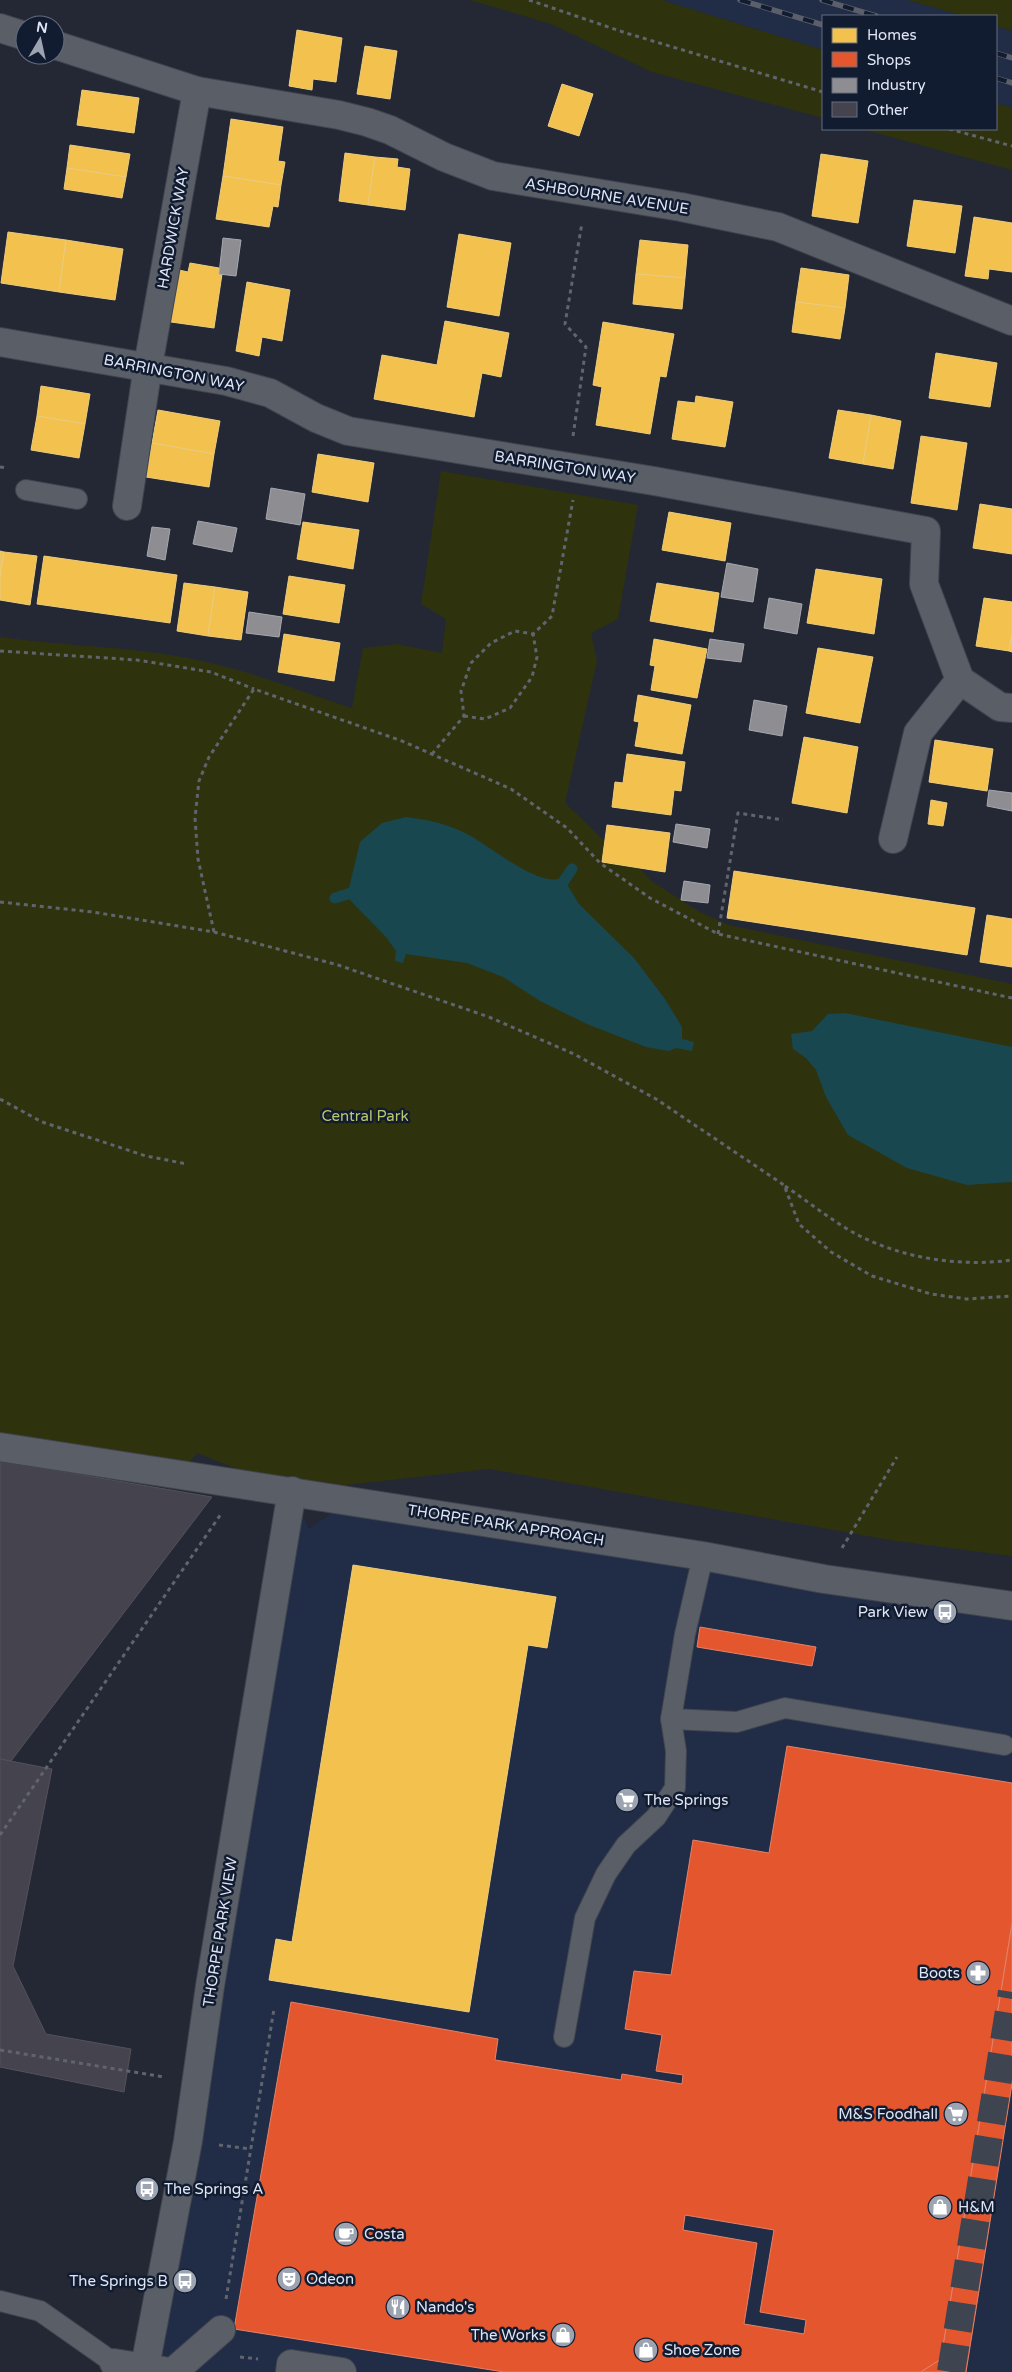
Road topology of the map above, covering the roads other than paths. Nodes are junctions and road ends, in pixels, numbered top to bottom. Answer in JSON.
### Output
{"nodes":[{"id":1,"x":0,"y":28,"type":"edge"},
{"id":2,"x":15,"y":33,"type":"edge"},
{"id":3,"x":65,"y":48,"type":"edge"},
{"id":4,"x":197,"y":91,"type":"junction"},
{"id":5,"x":1012,"y":321,"type":"edge"},
{"id":6,"x":0,"y":342,"type":"edge"},
{"id":7,"x":148,"y":366,"type":"junction"},
{"id":8,"x":26,"y":490,"type":"dead end"},
{"id":9,"x":77,"y":499,"type":"dead end"},
{"id":10,"x":127,"y":506,"type":"dead end"},
{"id":11,"x":960,"y":680,"type":"junction"},
{"id":12,"x":1012,"y":708,"type":"edge"},
{"id":13,"x":893,"y":839,"type":"dead end"},
{"id":14,"x":0,"y":1447,"type":"edge"},
{"id":15,"x":292,"y":1491,"type":"junction"},
{"id":16,"x":704,"y":1556,"type":"junction"},
{"id":17,"x":1012,"y":1606,"type":"edge"},
{"id":18,"x":671,"y":1719,"type":"junction"},
{"id":19,"x":1004,"y":1745,"type":"dead end"},
{"id":20,"x":564,"y":2036,"type":"dead end"},
{"id":21,"x":0,"y":2301,"type":"edge"},
{"id":22,"x":221,"y":2330,"type":"road end"},
{"id":23,"x":114,"y":2363,"type":"joint"},
{"id":24,"x":290,"y":2368,"type":"edge"},
{"id":25,"x":153,"y":2371,"type":"edge"},
{"id":26,"x":173,"y":2372,"type":"edge"},
{"id":27,"x":342,"y":2372,"type":"edge"}],
"edges":[{"from":1,"to":2,"type":"street"},
{"from":3,"to":4,"type":"street","name":"ASHBOURNE AVENUE"},
{"from":4,"to":5,"type":"street","name":"ASHBOURNE AVENUE"},
{"from":4,"to":7,"type":"street","name":"HARDWICK WAY"},
{"from":6,"to":7,"type":"street","name":"BARRINGTON WAY"},
{"from":7,"to":10,"type":"street","name":"HARDWICK WAY"},
{"from":7,"to":11,"type":"street","name":"BARRINGTON WAY"},
{"from":8,"to":9,"type":"lane"},
{"from":11,"to":12,"type":"street"},
{"from":11,"to":13,"type":"street"},
{"from":14,"to":15,"type":"street","name":"THORPE PARK APPROACH"},
{"from":15,"to":16,"type":"street","name":"THORPE PARK APPROACH"},
{"from":15,"to":25,"type":"street","name":"THORPE PARK VIEW"},
{"from":16,"to":17,"type":"street","name":"THORPE PARK APPROACH"},
{"from":16,"to":18,"type":"lane"},
{"from":18,"to":19,"type":"lane"},
{"from":18,"to":20,"type":"lane"},
{"from":21,"to":23,"type":"lane"},
{"from":22,"to":26,"type":"street"},
{"from":23,"to":25,"type":"street"},
{"from":24,"to":27,"type":"street"}]}
